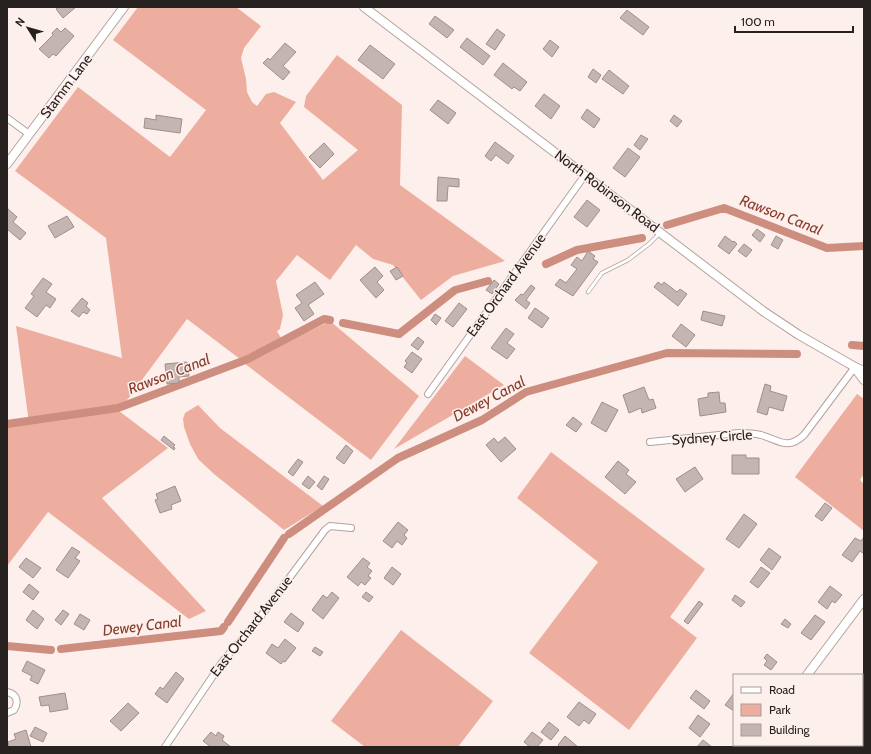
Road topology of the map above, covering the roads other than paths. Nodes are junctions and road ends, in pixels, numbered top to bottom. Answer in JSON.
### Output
{"nodes":[{"id":1,"x":124,"y":7,"type":"edge"},
{"id":2,"x":364,"y":7,"type":"edge"},
{"id":3,"x":7,"y":118,"type":"edge"},
{"id":4,"x":29,"y":134,"type":"junction"},
{"id":5,"x":7,"y":164,"type":"edge"},
{"id":6,"x":586,"y":175,"type":"junction"},
{"id":7,"x":661,"y":232,"type":"junction"},
{"id":8,"x":588,"y":292,"type":"dead end"},
{"id":9,"x":855,"y":367,"type":"junction"},
{"id":10,"x":864,"y":371,"type":"edge"},
{"id":11,"x":864,"y":380,"type":"edge"},
{"id":12,"x":428,"y":394,"type":"dead end"},
{"id":13,"x":650,"y":442,"type":"dead end"},
{"id":14,"x":351,"y":528,"type":"dead end"},
{"id":15,"x":864,"y":599,"type":"edge"},
{"id":16,"x":809,"y":674,"type":"edge"},
{"id":17,"x":7,"y":692,"type":"edge"},
{"id":18,"x":7,"y":713,"type":"edge"},
{"id":19,"x":165,"y":747,"type":"edge"}],
"edges":[{"from":1,"to":4,"type":"street","name":"Stamm Lane"},
{"from":2,"to":6,"type":"street","name":"North Robinson Road"},
{"from":3,"to":4,"type":"street"},
{"from":4,"to":5,"type":"street","name":"Stamm Lane"},
{"from":6,"to":7,"type":"street","name":"North Robinson Road"},
{"from":6,"to":12,"type":"street","name":"East Orchard Avenue"},
{"from":7,"to":8,"type":"lane"},
{"from":7,"to":9,"type":"street","name":"North Robinson Road"},
{"from":9,"to":10,"type":"street","name":"North Robinson Road"},
{"from":9,"to":11,"type":"street","name":"North Robinson Road"},
{"from":9,"to":13,"type":"street","name":"Sydney Circle"},
{"from":14,"to":19,"type":"street","name":"East Orchard Avenue"},
{"from":15,"to":16,"type":"street"},
{"from":17,"to":18,"type":"street"}]}
